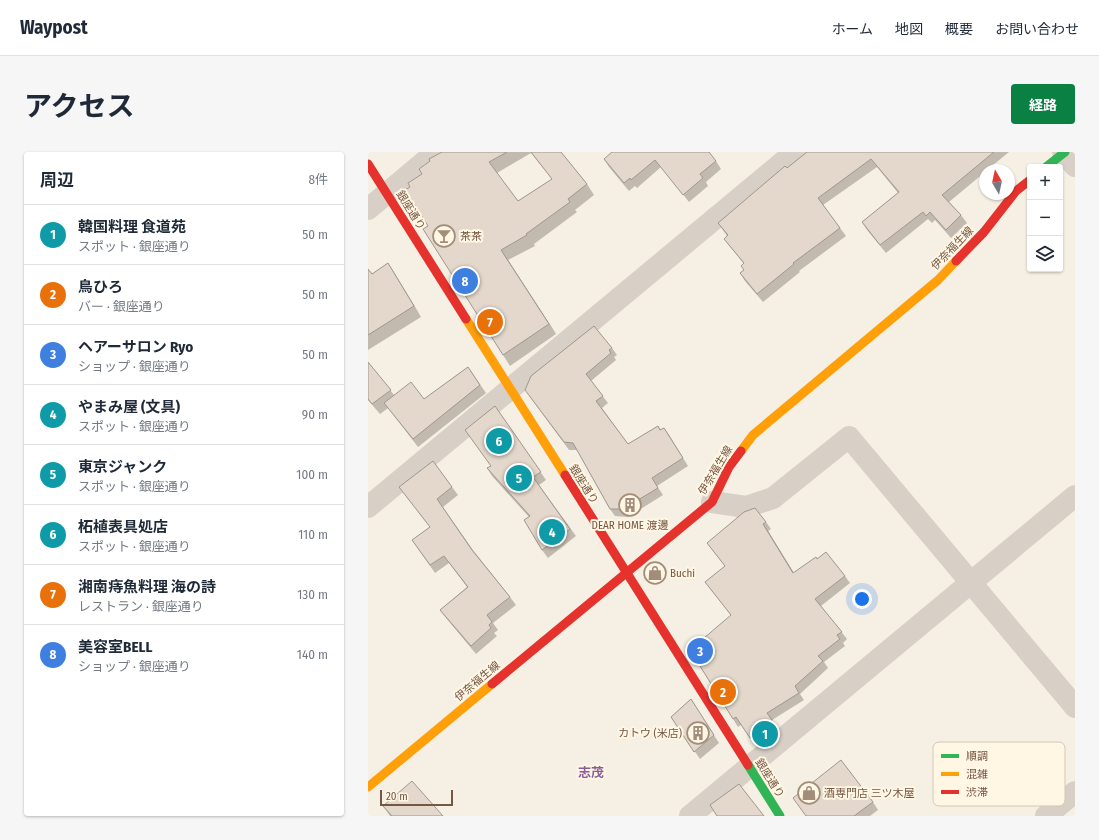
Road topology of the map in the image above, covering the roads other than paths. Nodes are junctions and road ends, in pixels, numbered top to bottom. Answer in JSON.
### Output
{"nodes":[{"id":1,"x":436,"y":152,"type":"edge"},
{"id":2,"x":795,"y":152,"type":"edge"},
{"id":3,"x":1067,"y":156,"type":"edge"},
{"id":4,"x":368,"y":164,"type":"edge"},
{"id":5,"x":1052,"y":164,"type":"edge"},
{"id":6,"x":1027,"y":182,"type":"edge"},
{"id":7,"x":386,"y":193,"type":"junction"},
{"id":8,"x":368,"y":208,"type":"edge"},
{"id":9,"x":510,"y":390,"type":"junction"},
{"id":10,"x":1075,"y":496,"type":"edge"},
{"id":11,"x":712,"y":502,"type":"junction"},
{"id":12,"x":368,"y":507,"type":"edge"},
{"id":13,"x":626,"y":572,"type":"junction"},
{"id":14,"x":971,"y":582,"type":"junction"},
{"id":15,"x":1075,"y":707,"type":"edge"},
{"id":16,"x":749,"y":767,"type":"junction"},
{"id":17,"x":368,"y":787,"type":"edge"},
{"id":18,"x":1075,"y":792,"type":"edge"},
{"id":19,"x":1065,"y":800,"type":"edge"},
{"id":20,"x":1058,"y":806,"type":"edge"},
{"id":21,"x":690,"y":816,"type":"edge"},
{"id":22,"x":780,"y":816,"type":"edge"},
{"id":23,"x":1046,"y":816,"type":"edge"}],
"edges":[{"from":1,"to":7,"type":"street"},
{"from":2,"to":9,"type":"street"},
{"from":3,"to":5,"type":"main road"},
{"from":4,"to":7,"type":"main road","name":"銀座通り"},
{"from":6,"to":11,"type":"main road","name":"伊奈福生線"},
{"from":7,"to":8,"type":"street"},
{"from":7,"to":9,"type":"main road","name":"銀座通り"},
{"from":9,"to":12,"type":"street"},
{"from":9,"to":13,"type":"main road","name":"銀座通り"},
{"from":10,"to":14,"type":"street"},
{"from":11,"to":13,"type":"main road","name":"伊奈福生線"},
{"from":11,"to":14,"type":"street"},
{"from":13,"to":16,"type":"main road","name":"銀座通り"},
{"from":13,"to":17,"type":"main road","name":"伊奈福生線"},
{"from":14,"to":15,"type":"street"},
{"from":14,"to":16,"type":"street"},
{"from":16,"to":21,"type":"street"},
{"from":16,"to":22,"type":"main road","name":"銀座通り"},
{"from":18,"to":19,"type":"street"},
{"from":20,"to":23,"type":"street"}]}
